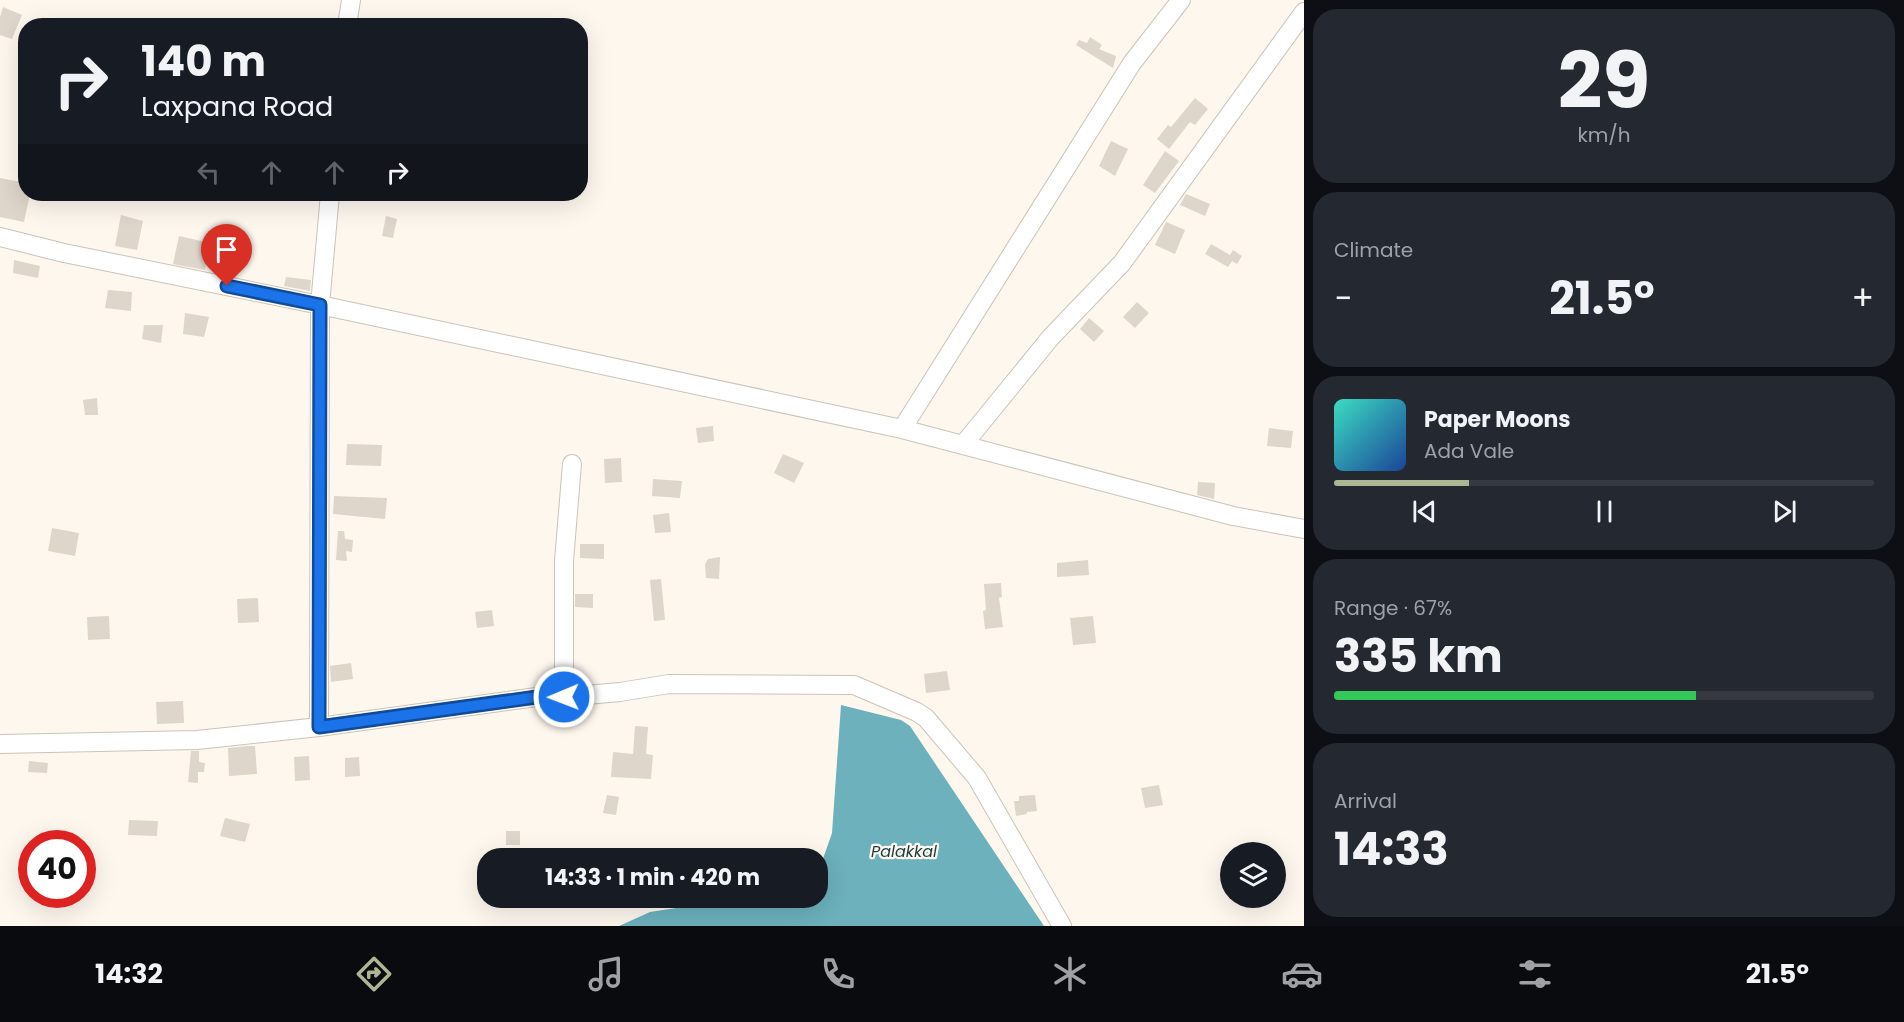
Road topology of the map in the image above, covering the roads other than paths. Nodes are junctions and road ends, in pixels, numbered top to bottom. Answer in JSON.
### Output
{"nodes":[{"id":1,"x":351,"y":0,"type":"edge"},
{"id":2,"x":1181,"y":0,"type":"edge"},
{"id":3,"x":1304,"y":12,"type":"edge"},
{"id":4,"x":348,"y":18,"type":"edge"},
{"id":5,"x":329,"y":201,"type":"edge"},
{"id":6,"x":0,"y":237,"type":"edge"},
{"id":7,"x":320,"y":305,"type":"junction"},
{"id":8,"x":902,"y":429,"type":"junction"},
{"id":9,"x":963,"y":445,"type":"junction"},
{"id":10,"x":572,"y":464,"type":"dead end"},
{"id":11,"x":1304,"y":529,"type":"edge"},
{"id":12,"x":564,"y":697,"type":"junction"},
{"id":13,"x":319,"y":727,"type":"junction"},
{"id":14,"x":0,"y":744,"type":"edge"},
{"id":15,"x":1062,"y":926,"type":"edge"}],
"edges":[{"from":1,"to":4,"type":"street"},
{"from":2,"to":8,"type":"street"},
{"from":3,"to":9,"type":"street"},
{"from":5,"to":7,"type":"street"},
{"from":6,"to":7,"type":"street"},
{"from":7,"to":8,"type":"street"},
{"from":7,"to":13,"type":"street"},
{"from":8,"to":9,"type":"street"},
{"from":9,"to":11,"type":"street"},
{"from":10,"to":12,"type":"street"},
{"from":12,"to":13,"type":"street"},
{"from":12,"to":15,"type":"street"},
{"from":13,"to":14,"type":"street"}]}
